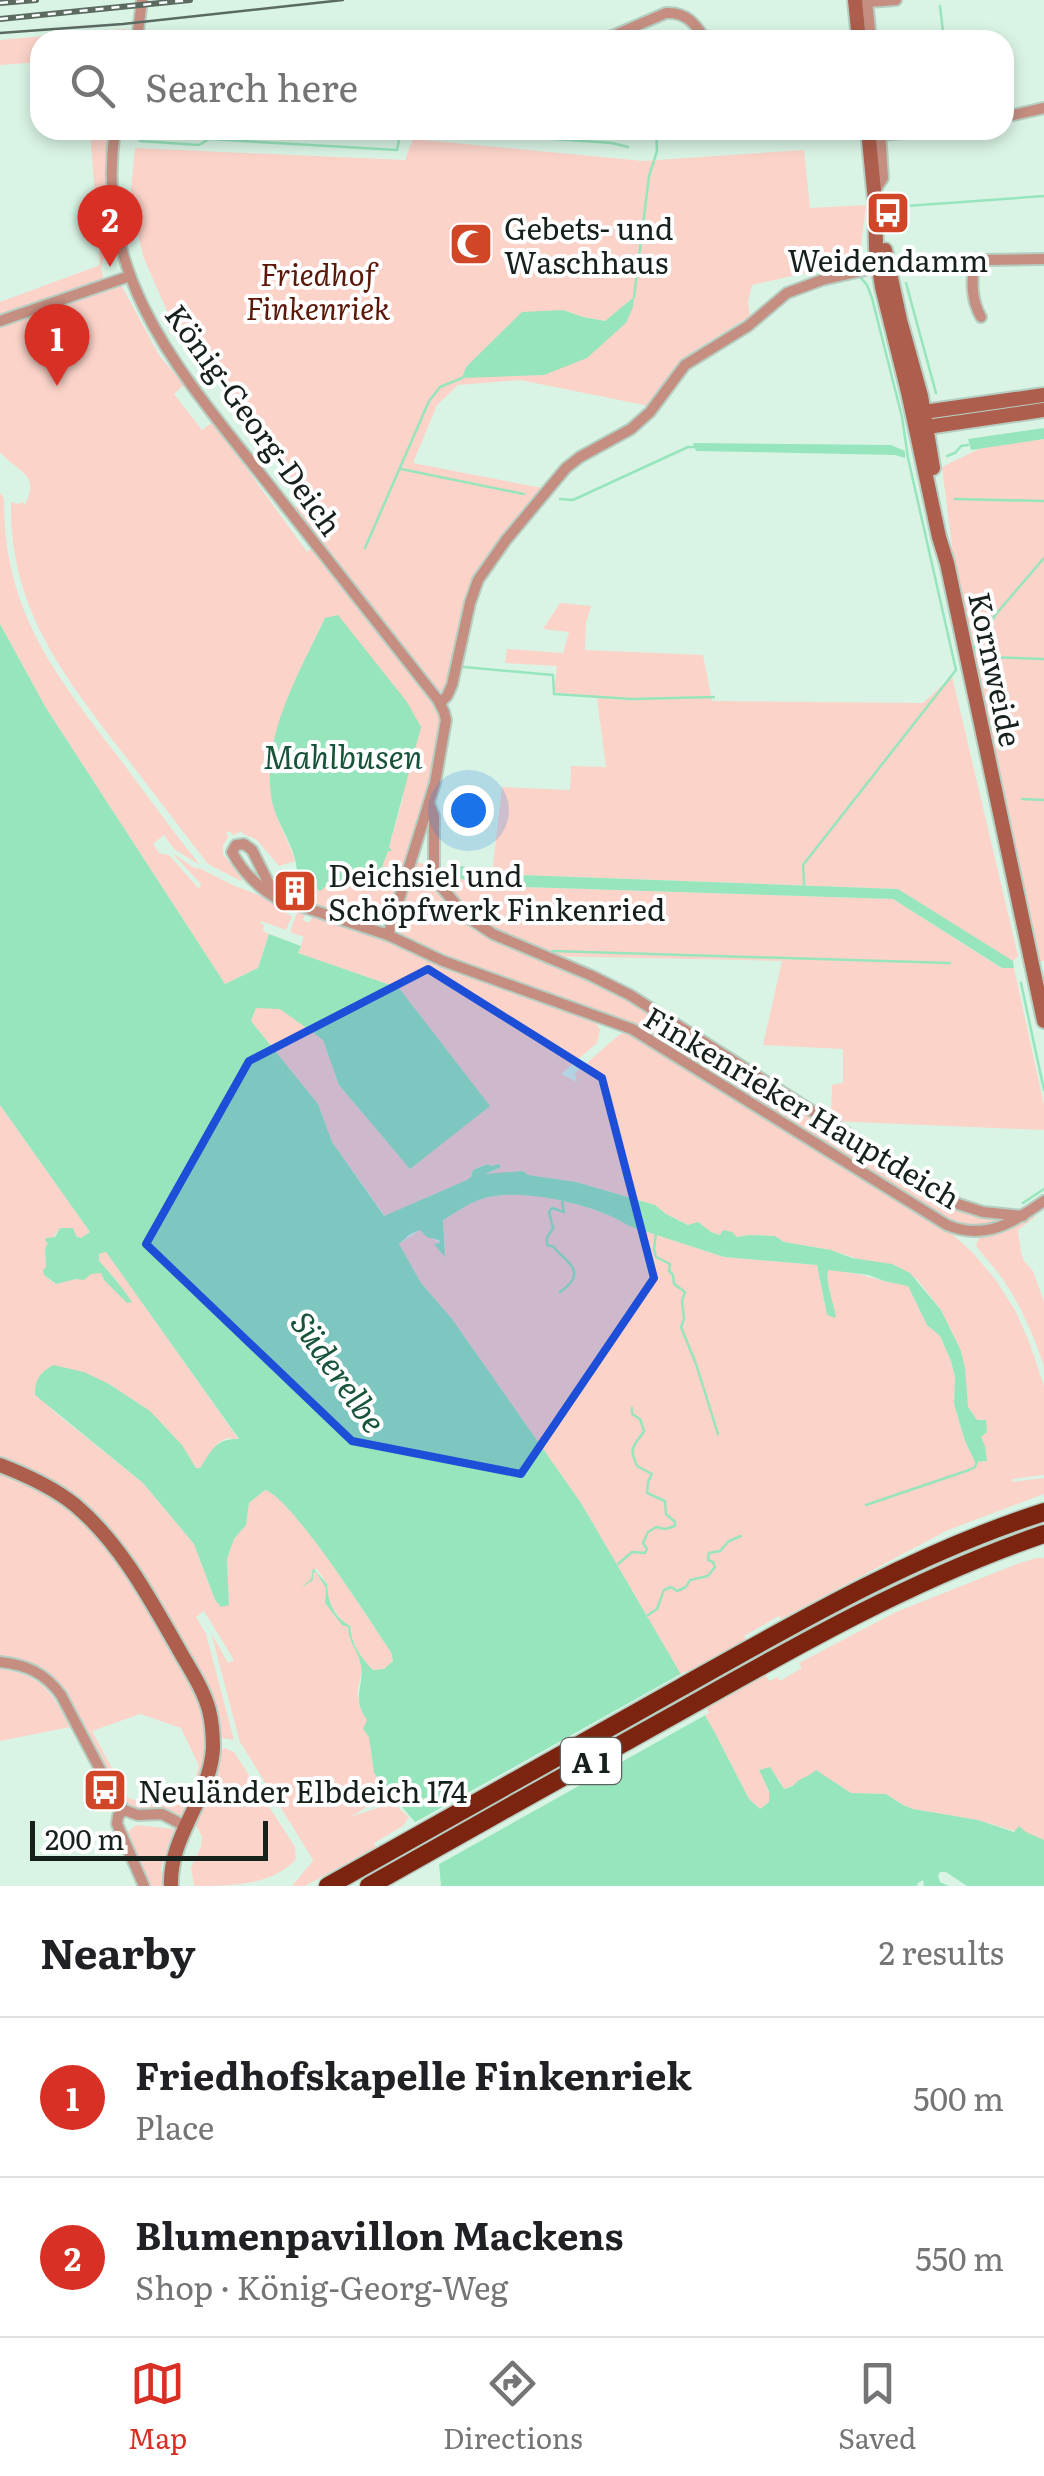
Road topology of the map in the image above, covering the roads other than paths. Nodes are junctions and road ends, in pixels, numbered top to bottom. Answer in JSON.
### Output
{"nodes":[{"id":1,"x":142,"y":0,"type":"edge"},
{"id":2,"x":896,"y":0,"type":"edge"},
{"id":3,"x":863,"y":1,"type":"edge"},
{"id":4,"x":138,"y":30,"type":"edge"},
{"id":5,"x":626,"y":30,"type":"edge"},
{"id":6,"x":699,"y":30,"type":"edge"},
{"id":7,"x":860,"y":30,"type":"edge"},
{"id":8,"x":869,"y":30,"type":"edge"},
{"id":9,"x":1044,"y":108,"type":"edge"},
{"id":10,"x":1014,"y":115,"type":"edge"},
{"id":11,"x":114,"y":140,"type":"edge"},
{"id":12,"x":876,"y":140,"type":"edge"},
{"id":13,"x":1044,"y":259,"type":"edge"},
{"id":14,"x":976,"y":263,"type":"junction"},
{"id":15,"x":889,"y":266,"type":"junction"},
{"id":16,"x":130,"y":276,"type":"junction"},
{"id":17,"x":981,"y":317,"type":"dead end"},
{"id":18,"x":0,"y":321,"type":"edge"},
{"id":19,"x":1044,"y":395,"type":"edge"},
{"id":20,"x":1044,"y":410,"type":"edge"},
{"id":21,"x":922,"y":420,"type":"junction"},
{"id":22,"x":955,"y":422,"type":"junction"},
{"id":23,"x":933,"y":466,"type":"junction"},
{"id":24,"x":947,"y":563,"type":"junction"},
{"id":25,"x":440,"y":703,"type":"junction"},
{"id":26,"x":429,"y":802,"type":"junction"},
{"id":27,"x":276,"y":898,"type":"junction"},
{"id":28,"x":388,"y":935,"type":"junction"},
{"id":29,"x":1044,"y":1021,"type":"edge"},
{"id":30,"x":1044,"y":1200,"type":"edge"},
{"id":31,"x":1022,"y":1216,"type":"junction"},
{"id":32,"x":0,"y":1465,"type":"edge"},
{"id":33,"x":1044,"y":1512,"type":"edge"},
{"id":34,"x":1044,"y":1534,"type":"edge"},
{"id":35,"x":0,"y":1662,"type":"edge"},
{"id":36,"x":124,"y":1810,"type":"junction"},
{"id":37,"x":185,"y":1826,"type":"junction"},
{"id":38,"x":144,"y":1886,"type":"edge"},
{"id":39,"x":171,"y":1886,"type":"edge"},
{"id":40,"x":328,"y":1886,"type":"edge"},
{"id":41,"x":369,"y":1886,"type":"edge"}],
"edges":[{"from":1,"to":4,"type":"street"},
{"from":2,"to":3,"type":"street"},
{"from":3,"to":7,"type":"main road"},
{"from":3,"to":8,"type":"street"},
{"from":5,"to":6,"type":"street"},
{"from":9,"to":10,"type":"street"},
{"from":11,"to":16,"type":"street","name":"König-Georg-Deich"},
{"from":12,"to":15,"type":"main road","name":"Kornweide"},
{"from":13,"to":14,"type":"street"},
{"from":14,"to":15,"type":"street"},
{"from":14,"to":17,"type":"street"},
{"from":15,"to":21,"type":"main road","name":"Kornweide"},
{"from":15,"to":25,"type":"street"},
{"from":16,"to":18,"type":"street"},
{"from":16,"to":25,"type":"street","name":"König-Georg-Deich"},
{"from":19,"to":21,"type":"main road"},
{"from":20,"to":22,"type":"main road"},
{"from":21,"to":22,"type":"main road"},
{"from":21,"to":23,"type":"main road","name":"Kornweide"},
{"from":21,"to":24,"type":"main road","name":"Kornweide"},
{"from":22,"to":23,"type":"main road"},
{"from":23,"to":24,"type":"main road","name":"Kornweide"},
{"from":24,"to":29,"type":"main road","name":"Kornweide"},
{"from":25,"to":26,"type":"street"},
{"from":26,"to":28,"type":"street"},
{"from":26,"to":31,"type":"street","name":"Finkenrieker Hauptdeich"},
{"from":27,"to":27,"type":"street","name":"Finkenrieker Hauptdeich"},
{"from":27,"to":28,"type":"street","name":"Finkenrieker Hauptdeich"},
{"from":28,"to":31,"type":"street","name":"Finkenrieker Hauptdeich"},
{"from":30,"to":31,"type":"street","name":"Finkenrieker Hauptdeich"},
{"from":32,"to":37,"type":"main road"},
{"from":33,"to":40,"type":"highway","number":"A 1"},
{"from":34,"to":41,"type":"highway","number":"A 1"},
{"from":35,"to":36,"type":"street"},
{"from":36,"to":37,"type":"street"},
{"from":36,"to":38,"type":"street"},
{"from":37,"to":39,"type":"main road"}]}
